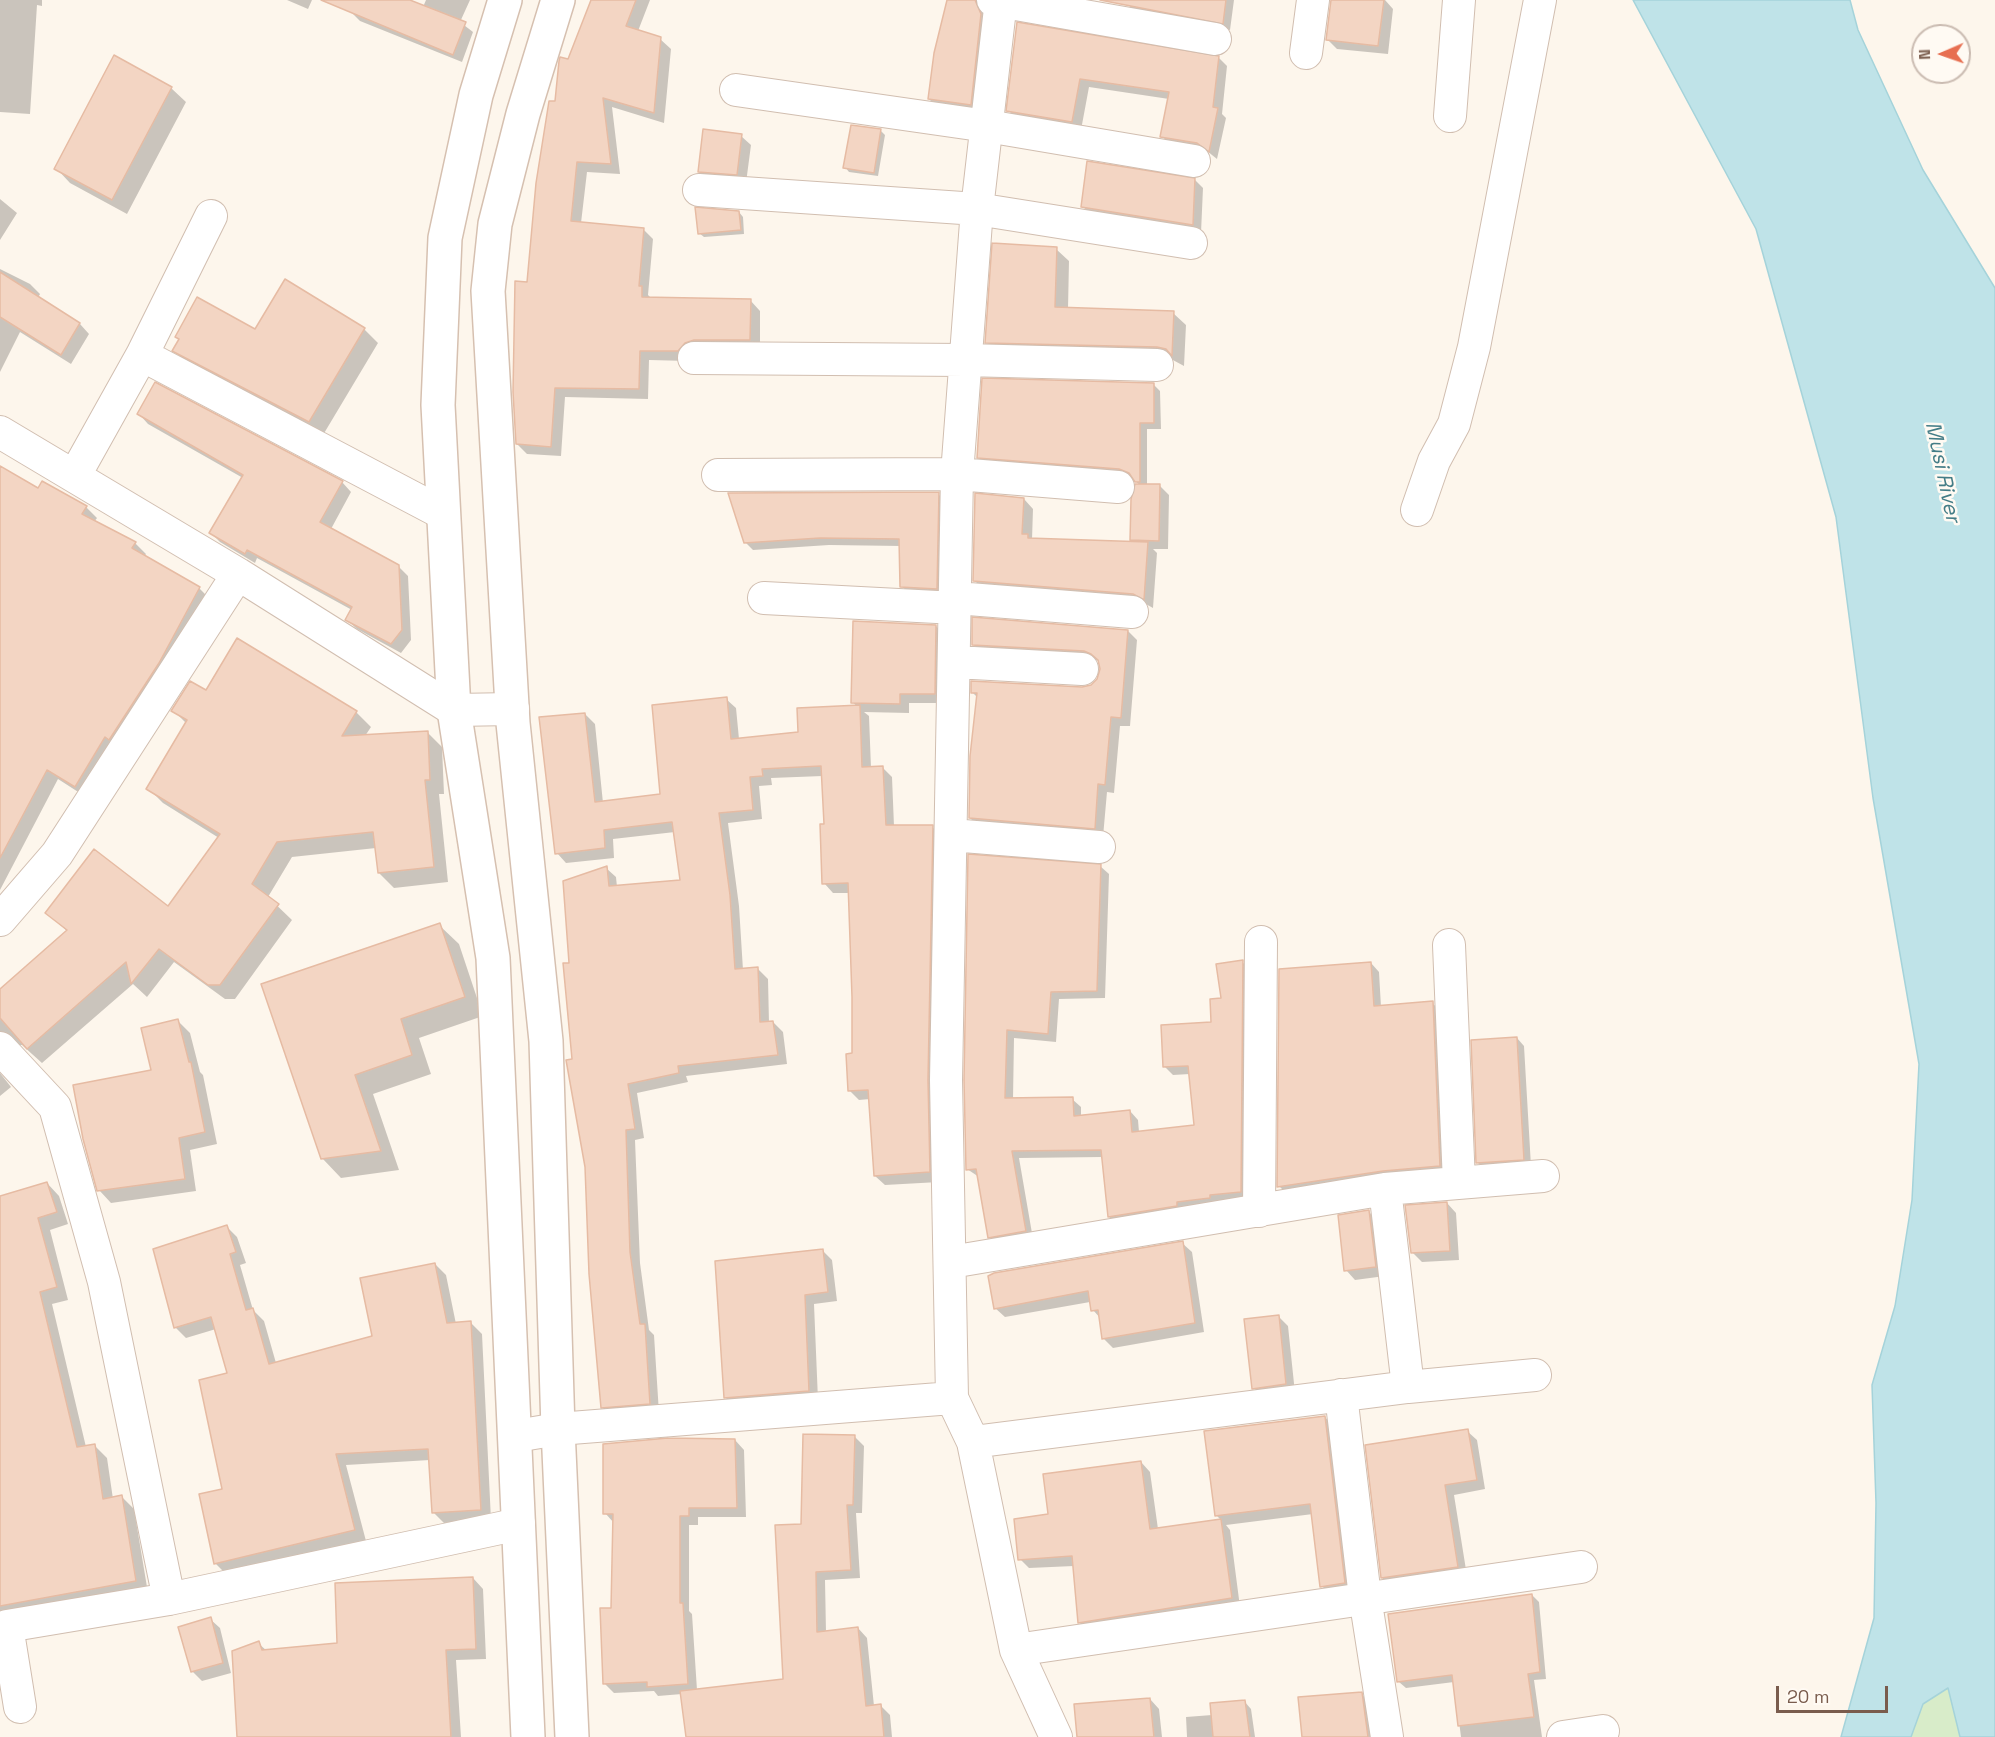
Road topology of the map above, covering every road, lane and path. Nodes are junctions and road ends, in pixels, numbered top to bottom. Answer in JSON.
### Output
{"nodes":[{"id":1,"x":505,"y":0,"type":"edge"},
{"id":2,"x":558,"y":0,"type":"edge"},
{"id":3,"x":1313,"y":0,"type":"edge"},
{"id":4,"x":1459,"y":0,"type":"edge"},
{"id":5,"x":1539,"y":0,"type":"edge"},
{"id":6,"x":998,"y":1,"type":"edge"},
{"id":7,"x":1215,"y":39,"type":"dead end"},
{"id":8,"x":1306,"y":53,"type":"dead end"},
{"id":9,"x":736,"y":90,"type":"dead end"},
{"id":10,"x":1449,"y":116,"type":"dead end"},
{"id":11,"x":987,"y":126,"type":"junction"},
{"id":12,"x":1194,"y":160,"type":"dead end"},
{"id":13,"x":699,"y":190,"type":"dead end"},
{"id":14,"x":976,"y":210,"type":"junction"},
{"id":15,"x":211,"y":216,"type":"dead end"},
{"id":16,"x":1191,"y":243,"type":"dead end"},
{"id":17,"x":142,"y":355,"type":"junction"},
{"id":18,"x":694,"y":358,"type":"dead end"},
{"id":19,"x":965,"y":360,"type":"junction"},
{"id":20,"x":1157,"y":365,"type":"dead end"},
{"id":21,"x":0,"y":432,"type":"edge"},
{"id":22,"x":957,"y":474,"type":"junction"},
{"id":23,"x":75,"y":475,"type":"junction"},
{"id":24,"x":718,"y":475,"type":"dead end"},
{"id":25,"x":1118,"y":487,"type":"dead end"},
{"id":26,"x":1417,"y":510,"type":"dead end"},
{"id":27,"x":442,"y":513,"type":"junction"},
{"id":28,"x":238,"y":574,"type":"junction"},
{"id":29,"x":764,"y":598,"type":"dead end"},
{"id":30,"x":956,"y":603,"type":"junction"},
{"id":31,"x":1132,"y":612,"type":"dead end"},
{"id":32,"x":955,"y":662,"type":"junction"},
{"id":33,"x":1083,"y":669,"type":"dead end"},
{"id":34,"x":513,"y":709,"type":"junction"},
{"id":35,"x":454,"y":710,"type":"junction"},
{"id":36,"x":951,"y":835,"type":"junction"},
{"id":37,"x":1099,"y":847,"type":"dead end"},
{"id":38,"x":0,"y":920,"type":"edge"},
{"id":39,"x":1261,"y":942,"type":"dead end"},
{"id":40,"x":1449,"y":945,"type":"dead end"},
{"id":41,"x":0,"y":1048,"type":"edge"},
{"id":42,"x":1543,"y":1176,"type":"dead end"},
{"id":43,"x":1459,"y":1183,"type":"junction"},
{"id":44,"x":1385,"y":1189,"type":"junction"},
{"id":45,"x":1259,"y":1211,"type":"junction"},
{"id":46,"x":951,"y":1262,"type":"junction"},
{"id":47,"x":1535,"y":1376,"type":"dead end"},
{"id":48,"x":1408,"y":1387,"type":"junction"},
{"id":49,"x":1341,"y":1395,"type":"junction"},
{"id":50,"x":952,"y":1398,"type":"junction"},
{"id":51,"x":558,"y":1429,"type":"junction"},
{"id":52,"x":516,"y":1436,"type":"junction"},
{"id":53,"x":973,"y":1442,"type":"junction"},
{"id":54,"x":519,"y":1524,"type":"junction"},
{"id":55,"x":1581,"y":1567,"type":"dead end"},
{"id":56,"x":1365,"y":1597,"type":"junction"},
{"id":57,"x":169,"y":1599,"type":"junction"},
{"id":58,"x":1016,"y":1650,"type":"junction"},
{"id":59,"x":20,"y":1707,"type":"dead end"},
{"id":60,"x":1603,"y":1731,"type":"dead end"},
{"id":61,"x":528,"y":1737,"type":"edge"},
{"id":62,"x":572,"y":1737,"type":"edge"},
{"id":63,"x":1056,"y":1737,"type":"edge"},
{"id":64,"x":1387,"y":1737,"type":"edge"},
{"id":65,"x":1563,"y":1737,"type":"edge"}],
"edges":[{"from":1,"to":27,"type":"street"},
{"from":2,"to":34,"type":"street"},
{"from":3,"to":8,"type":"street"},
{"from":4,"to":10,"type":"street"},
{"from":5,"to":26,"type":"street"},
{"from":6,"to":7,"type":"street"},
{"from":6,"to":11,"type":"street"},
{"from":9,"to":11,"type":"street"},
{"from":11,"to":12,"type":"street"},
{"from":11,"to":14,"type":"street"},
{"from":13,"to":14,"type":"street"},
{"from":14,"to":16,"type":"street"},
{"from":14,"to":19,"type":"street"},
{"from":15,"to":17,"type":"street"},
{"from":17,"to":23,"type":"street"},
{"from":17,"to":27,"type":"street"},
{"from":18,"to":19,"type":"street"},
{"from":19,"to":20,"type":"street"},
{"from":19,"to":22,"type":"street"},
{"from":21,"to":23,"type":"street"},
{"from":22,"to":24,"type":"street"},
{"from":22,"to":25,"type":"street"},
{"from":22,"to":30,"type":"street"},
{"from":23,"to":28,"type":"street"},
{"from":27,"to":35,"type":"street"},
{"from":28,"to":35,"type":"street"},
{"from":28,"to":38,"type":"street"},
{"from":29,"to":30,"type":"street"},
{"from":30,"to":31,"type":"street"},
{"from":30,"to":32,"type":"street"},
{"from":32,"to":33,"type":"street"},
{"from":32,"to":36,"type":"street"},
{"from":34,"to":35,"type":"street"},
{"from":34,"to":51,"type":"street"},
{"from":35,"to":52,"type":"street"},
{"from":36,"to":37,"type":"street"},
{"from":36,"to":46,"type":"street"},
{"from":39,"to":45,"type":"street"},
{"from":40,"to":43,"type":"street"},
{"from":41,"to":57,"type":"street"},
{"from":42,"to":43,"type":"street"},
{"from":43,"to":44,"type":"street"},
{"from":44,"to":45,"type":"street"},
{"from":44,"to":48,"type":"street"},
{"from":45,"to":46,"type":"street"},
{"from":46,"to":50,"type":"street"},
{"from":47,"to":48,"type":"street"},
{"from":48,"to":49,"type":"street"},
{"from":49,"to":53,"type":"street"},
{"from":49,"to":56,"type":"street"},
{"from":50,"to":51,"type":"street"},
{"from":50,"to":53,"type":"street"},
{"from":51,"to":52,"type":"street"},
{"from":51,"to":62,"type":"street"},
{"from":52,"to":54,"type":"street"},
{"from":53,"to":58,"type":"street"},
{"from":54,"to":57,"type":"street"},
{"from":54,"to":61,"type":"street"},
{"from":55,"to":56,"type":"street"},
{"from":56,"to":58,"type":"street"},
{"from":56,"to":64,"type":"street"},
{"from":57,"to":59,"type":"street"},
{"from":58,"to":63,"type":"street"},
{"from":60,"to":65,"type":"street"}]}
